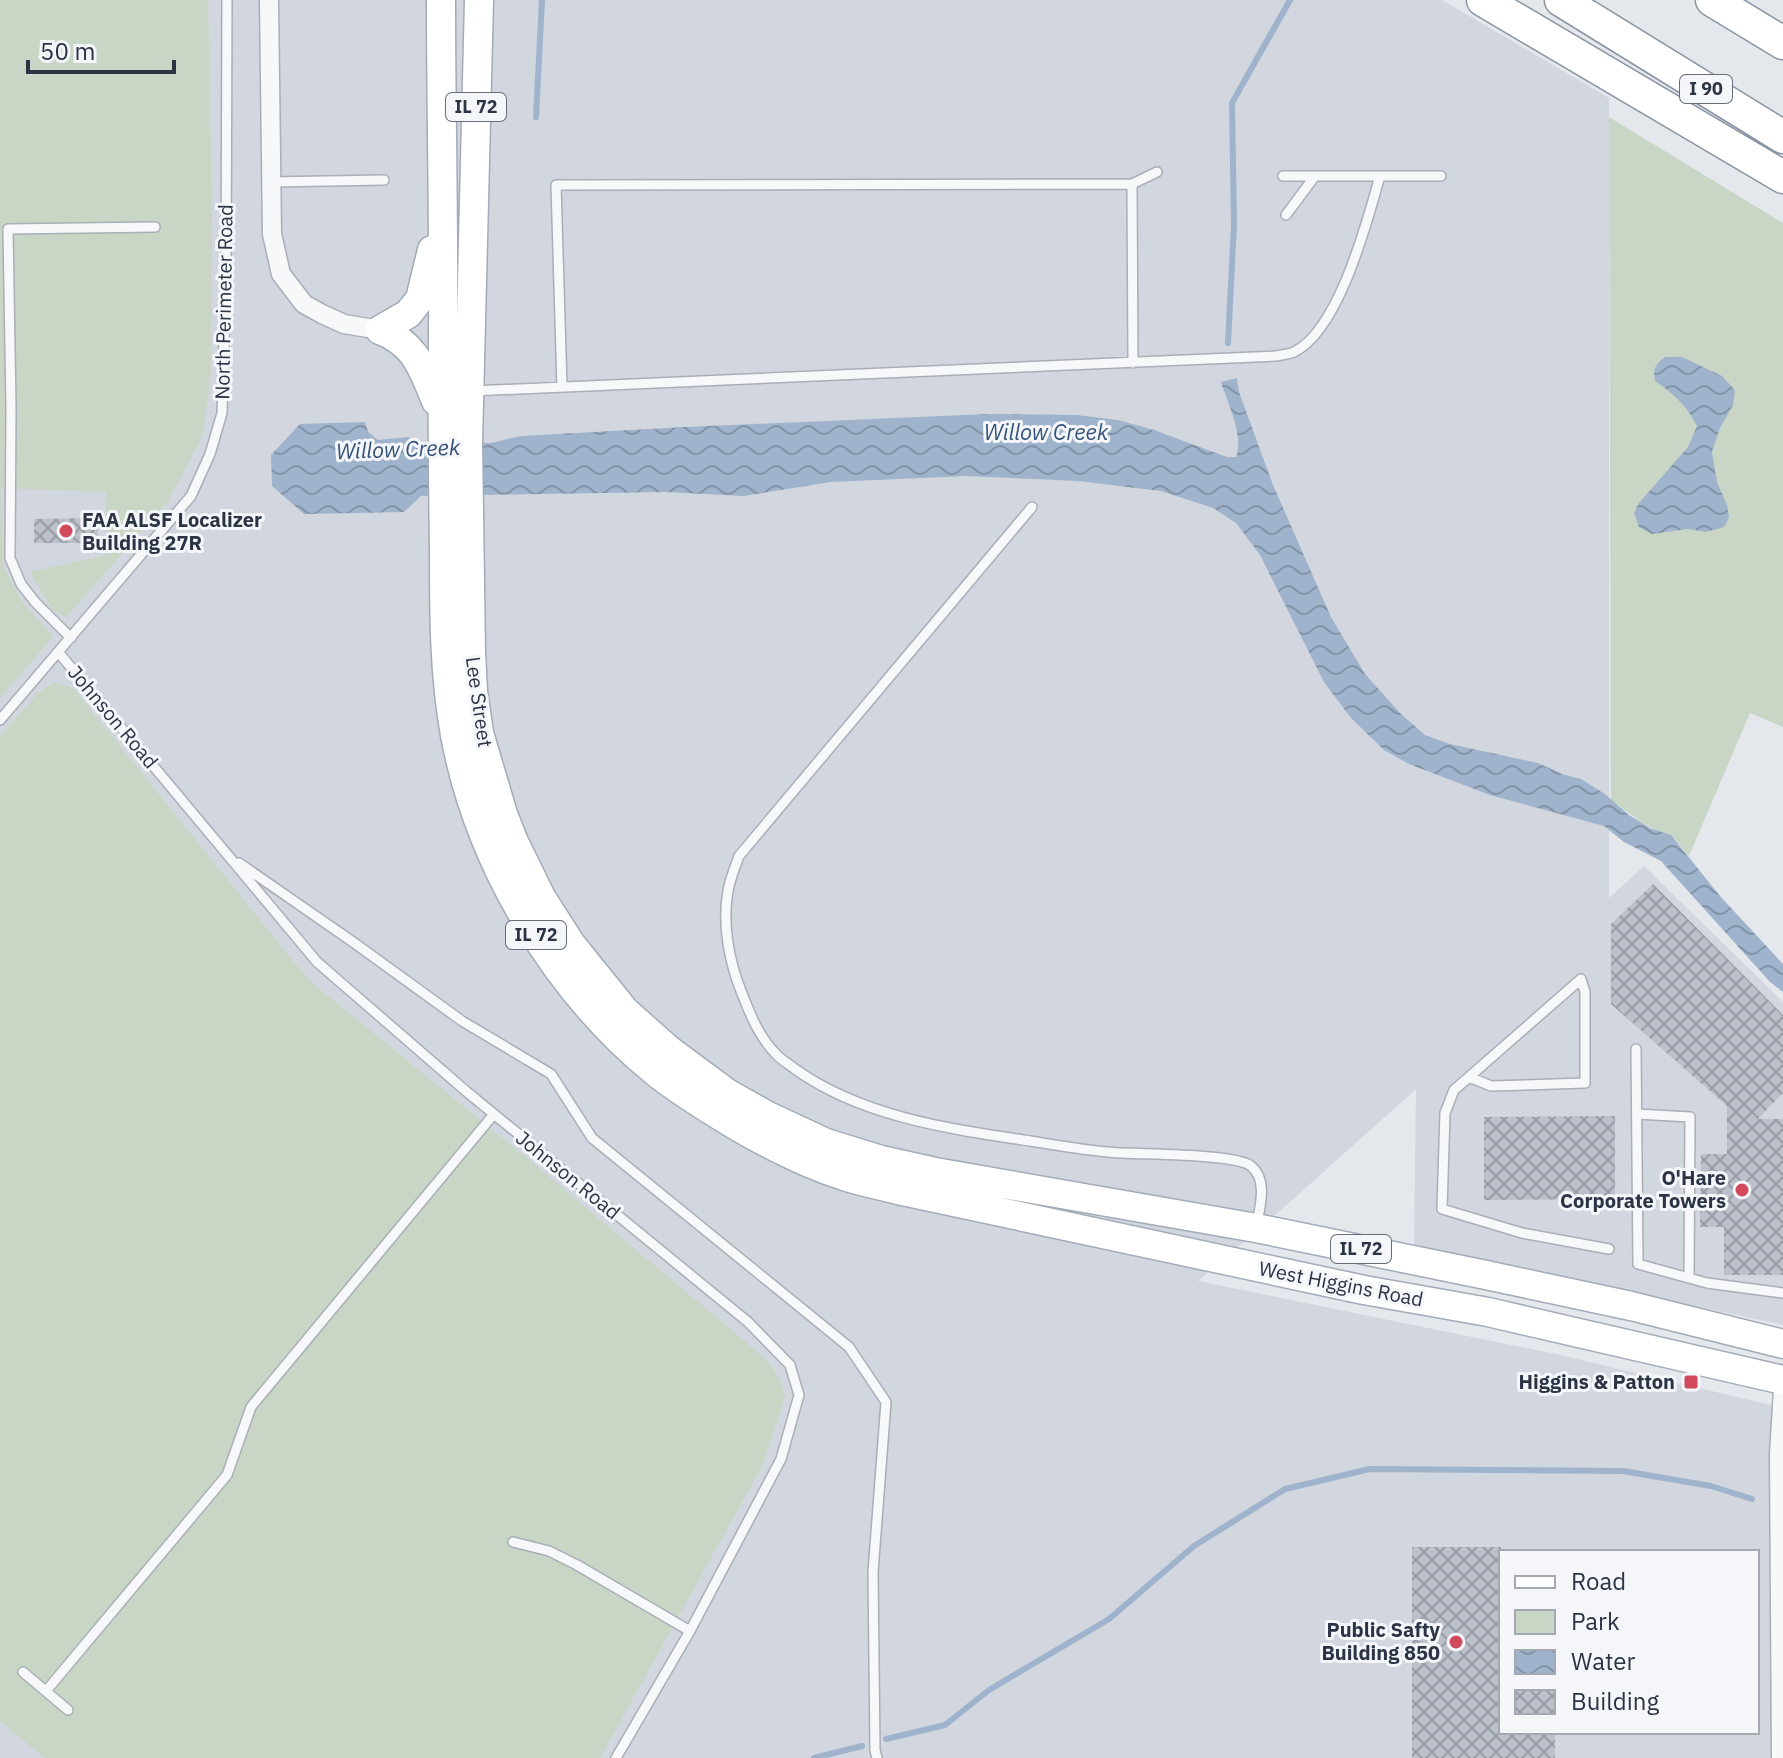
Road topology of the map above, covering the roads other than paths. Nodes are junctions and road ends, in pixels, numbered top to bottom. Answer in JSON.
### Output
{"nodes":[{"id":1,"x":227,"y":0,"type":"edge"},
{"id":2,"x":269,"y":0,"type":"edge"},
{"id":3,"x":441,"y":0,"type":"edge"},
{"id":4,"x":479,"y":0,"type":"edge"},
{"id":5,"x":1483,"y":0,"type":"edge"},
{"id":6,"x":1561,"y":0,"type":"edge"},
{"id":7,"x":1712,"y":0,"type":"edge"},
{"id":8,"x":1783,"y":43,"type":"edge"},
{"id":9,"x":1783,"y":137,"type":"edge"},
{"id":10,"x":1157,"y":172,"type":"dead end"},
{"id":11,"x":1283,"y":176,"type":"dead end"},
{"id":12,"x":1315,"y":176,"type":"junction"},
{"id":13,"x":1380,"y":176,"type":"junction"},
{"id":14,"x":1441,"y":176,"type":"dead end"},
{"id":15,"x":1783,"y":177,"type":"edge"},
{"id":16,"x":384,"y":180,"type":"dead end"},
{"id":17,"x":271,"y":182,"type":"junction"},
{"id":18,"x":1132,"y":184,"type":"junction"},
{"id":19,"x":442,"y":198,"type":"junction"},
{"id":20,"x":1286,"y":215,"type":"dead end"},
{"id":21,"x":155,"y":227,"type":"dead end"},
{"id":22,"x":4,"y":229,"type":"edge"},
{"id":23,"x":380,"y":330,"type":"junction"},
{"id":24,"x":1133,"y":363,"type":"junction"},
{"id":25,"x":562,"y":387,"type":"junction"},
{"id":26,"x":468,"y":391,"type":"junction"},
{"id":27,"x":442,"y":414,"type":"junction"},
{"id":28,"x":455,"y":442,"type":"junction"},
{"id":29,"x":455,"y":497,"type":"junction"},
{"id":30,"x":1032,"y":507,"type":"dead end"},
{"id":31,"x":71,"y":638,"type":"junction"},
{"id":32,"x":59,"y":653,"type":"junction"},
{"id":33,"x":0,"y":720,"type":"edge"},
{"id":34,"x":229,"y":857,"type":"junction"},
{"id":35,"x":1636,"y":1049,"type":"dead end"},
{"id":36,"x":1469,"y":1077,"type":"junction"},
{"id":37,"x":494,"y":1114,"type":"junction"},
{"id":38,"x":1637,"y":1114,"type":"junction"},
{"id":39,"x":935,"y":1172,"type":"joint"},
{"id":40,"x":898,"y":1190,"type":"joint"},
{"id":41,"x":1256,"y":1228,"type":"junction"},
{"id":42,"x":1609,"y":1249,"type":"dead end"},
{"id":43,"x":1689,"y":1278,"type":"junction"},
{"id":44,"x":1783,"y":1293,"type":"edge"},
{"id":45,"x":1783,"y":1344,"type":"edge"},
{"id":46,"x":1783,"y":1380,"type":"edge"},
{"id":47,"x":1783,"y":1390,"type":"edge"},
{"id":48,"x":513,"y":1542,"type":"dead end"},
{"id":49,"x":690,"y":1631,"type":"junction"},
{"id":50,"x":23,"y":1672,"type":"dead end"},
{"id":51,"x":46,"y":1691,"type":"junction"},
{"id":52,"x":68,"y":1710,"type":"dead end"},
{"id":53,"x":616,"y":1758,"type":"edge"},
{"id":54,"x":877,"y":1758,"type":"edge"},
{"id":55,"x":1781,"y":1758,"type":"edge"}],
"edges":[{"from":1,"to":31,"type":"lane","name":"North Perimeter Road"},
{"from":2,"to":17,"type":"street"},
{"from":3,"to":19,"type":"main road","number":"IL 72"},
{"from":4,"to":26,"type":"main road","name":"Lee Street","number":"IL 72"},
{"from":5,"to":15,"type":"highway"},
{"from":6,"to":9,"type":"highway","number":"I 90"},
{"from":7,"to":8,"type":"highway"},
{"from":10,"to":18,"type":"lane"},
{"from":11,"to":12,"type":"lane"},
{"from":12,"to":13,"type":"lane"},
{"from":12,"to":20,"type":"lane"},
{"from":13,"to":14,"type":"lane"},
{"from":13,"to":24,"type":"lane"},
{"from":16,"to":17,"type":"lane"},
{"from":17,"to":23,"type":"street"},
{"from":18,"to":24,"type":"lane"},
{"from":18,"to":25,"type":"lane"},
{"from":19,"to":23,"type":"main road"},
{"from":19,"to":27,"type":"main road","number":"IL 72"},
{"from":21,"to":22,"type":"lane"},
{"from":22,"to":31,"type":"lane"},
{"from":23,"to":27,"type":"main road"},
{"from":24,"to":25,"type":"lane"},
{"from":25,"to":26,"type":"lane"},
{"from":26,"to":28,"type":"main road","name":"Lee Street","number":"IL 72"},
{"from":27,"to":28,"type":"main road","number":"IL 72"},
{"from":28,"to":29,"type":"main road","name":"Lee Street","number":"IL 72"},
{"from":29,"to":39,"type":"main road","name":"Lee Street","number":"IL 72"},
{"from":29,"to":40,"type":"main road","name":"Lee Street","number":"IL 72"},
{"from":30,"to":41,"type":"lane"},
{"from":31,"to":32,"type":"lane","name":"North Perimeter Road"},
{"from":32,"to":33,"type":"lane","name":"North Perimeter Road"},
{"from":32,"to":34,"type":"lane","name":"Johnson Road"},
{"from":34,"to":37,"type":"lane","name":"Johnson Road"},
{"from":34,"to":54,"type":"lane"},
{"from":35,"to":38,"type":"lane"},
{"from":36,"to":36,"type":"lane"},
{"from":36,"to":42,"type":"lane"},
{"from":37,"to":49,"type":"lane","name":"Johnson Road"},
{"from":37,"to":51,"type":"lane"},
{"from":38,"to":43,"type":"lane"},
{"from":38,"to":43,"type":"lane"},
{"from":39,"to":41,"type":"main road","name":"West Higgins Road","number":"IL 72"},
{"from":40,"to":46,"type":"main road","name":"West Higgins Road","number":"IL 72"},
{"from":41,"to":45,"type":"main road","name":"West Higgins Road","number":"IL 72"},
{"from":43,"to":44,"type":"lane"},
{"from":47,"to":55,"type":"street"},
{"from":48,"to":49,"type":"lane"},
{"from":49,"to":53,"type":"lane","name":"Johnson Road"},
{"from":50,"to":51,"type":"lane"},
{"from":51,"to":52,"type":"lane"}]}
